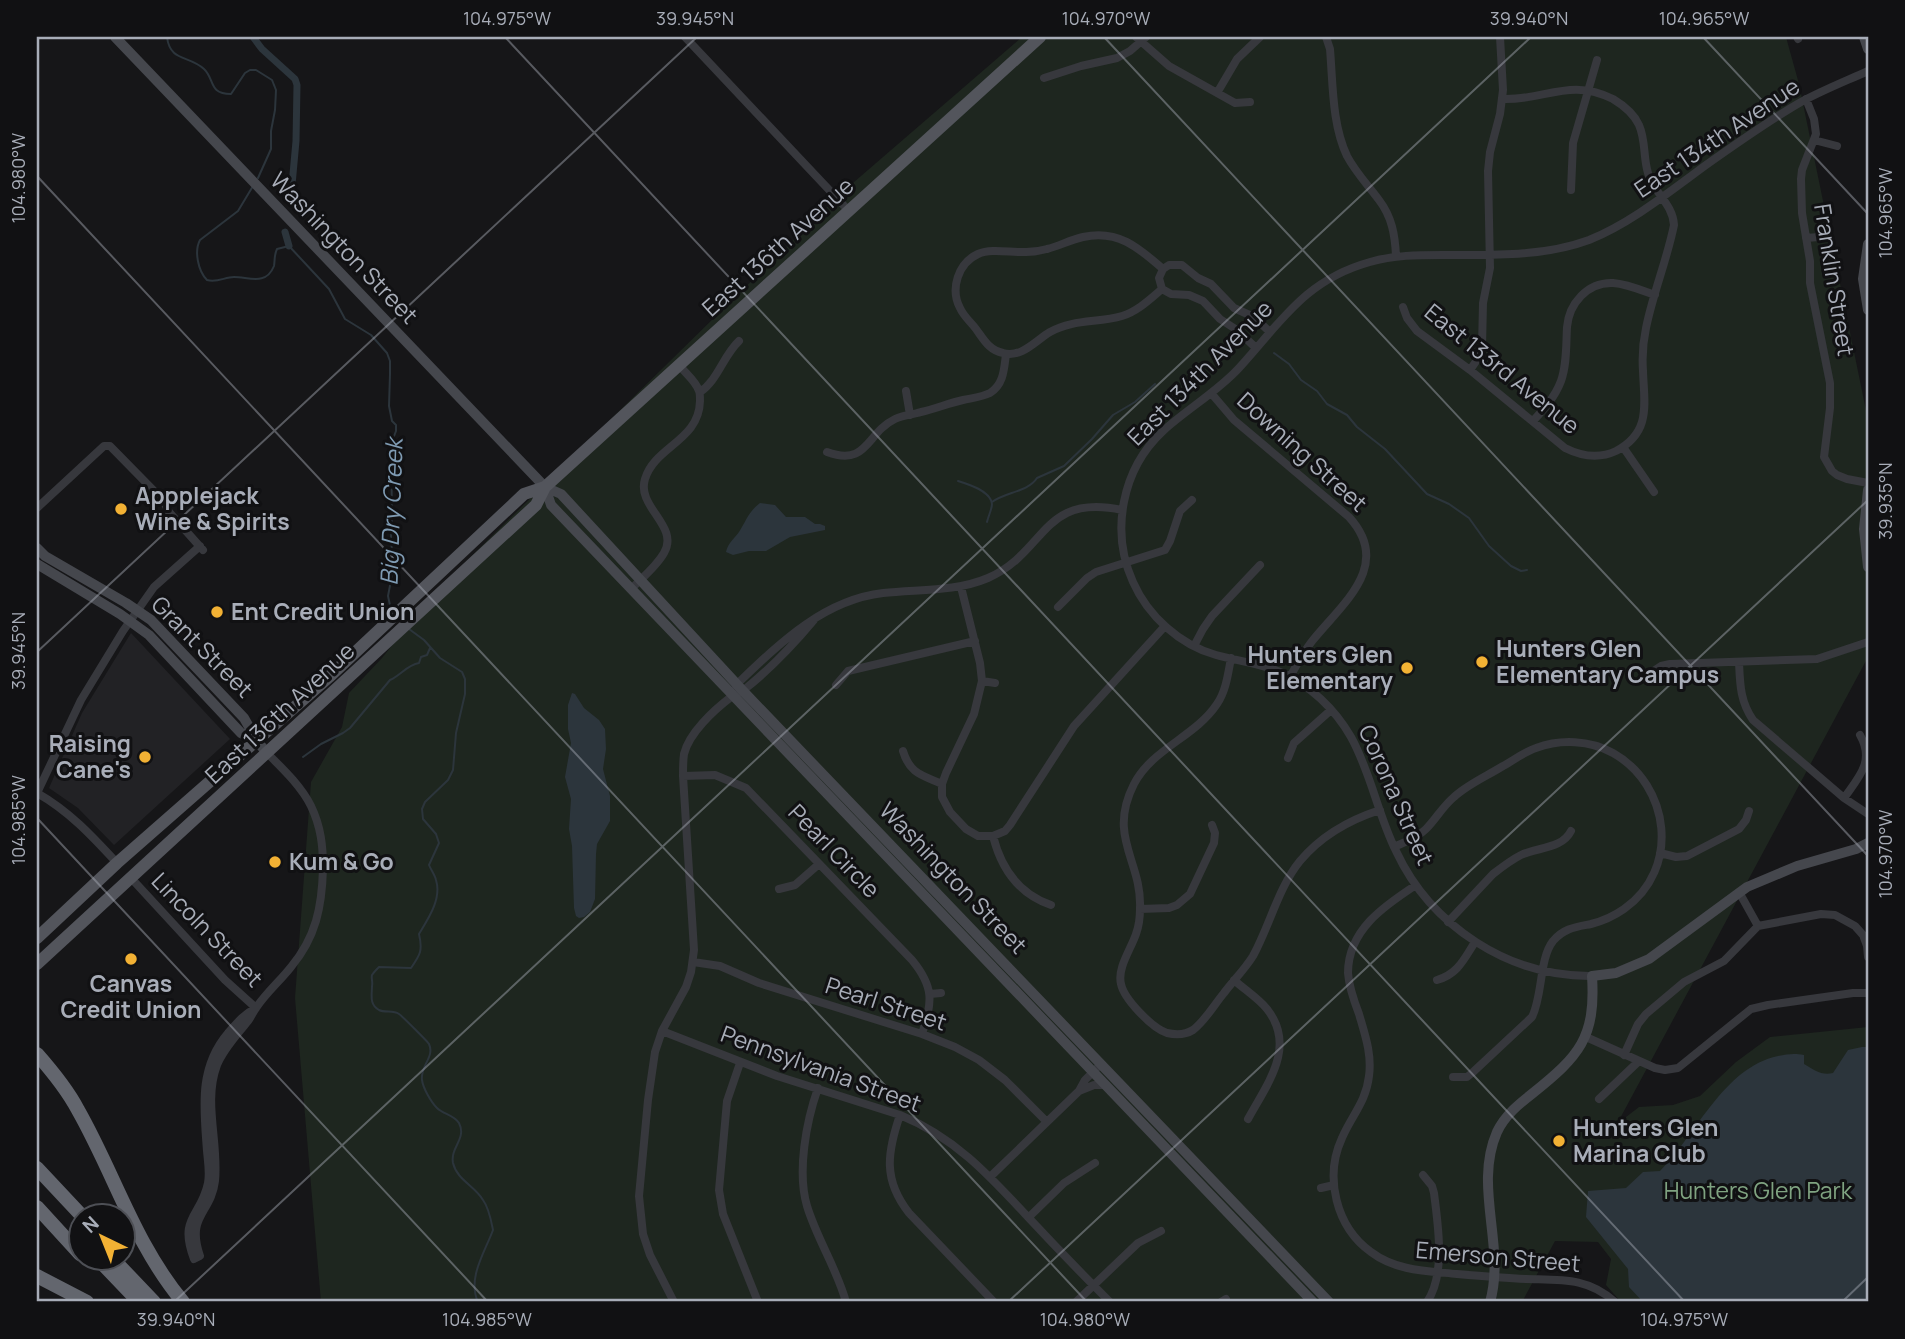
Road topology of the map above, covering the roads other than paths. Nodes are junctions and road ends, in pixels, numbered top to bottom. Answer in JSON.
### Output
{"nodes":[{"id":1,"x":115,"y":37,"type":"edge"},
{"id":2,"x":685,"y":37,"type":"edge"},
{"id":3,"x":1040,"y":37,"type":"edge"},
{"id":4,"x":1260,"y":37,"type":"edge"},
{"id":5,"x":1326,"y":37,"type":"edge"},
{"id":6,"x":1500,"y":37,"type":"edge"},
{"id":7,"x":1864,"y":37,"type":"edge"},
{"id":8,"x":1141,"y":38,"type":"edge"},
{"id":9,"x":1868,"y":48,"type":"edge"},
{"id":10,"x":1597,"y":60,"type":"dead end"},
{"id":11,"x":1868,"y":71,"type":"edge"},
{"id":12,"x":1044,"y":78,"type":"dead end"},
{"id":13,"x":1588,"y":90,"type":"junction"},
{"id":14,"x":1217,"y":93,"type":"junction"},
{"id":15,"x":1503,"y":99,"type":"junction"},
{"id":16,"x":1806,"y":99,"type":"junction"},
{"id":17,"x":1250,"y":102,"type":"dead end"},
{"id":18,"x":1814,"y":140,"type":"junction"},
{"id":19,"x":1837,"y":146,"type":"dead end"},
{"id":20,"x":1572,"y":190,"type":"dead end"},
{"id":21,"x":1661,"y":197,"type":"junction"},
{"id":22,"x":849,"y":211,"type":"junction"},
{"id":23,"x":1819,"y":237,"type":"dead end"},
{"id":24,"x":1806,"y":238,"type":"junction"},
{"id":25,"x":1868,"y":244,"type":"edge"},
{"id":26,"x":1490,"y":255,"type":"junction"},
{"id":27,"x":1396,"y":256,"type":"junction"},
{"id":28,"x":1163,"y":269,"type":"junction"},
{"id":29,"x":1162,"y":289,"type":"junction"},
{"id":30,"x":1655,"y":295,"type":"junction"},
{"id":31,"x":1403,"y":307,"type":"dead end"},
{"id":32,"x":1868,"y":310,"type":"edge"},
{"id":33,"x":1270,"y":332,"type":"junction"},
{"id":34,"x":739,"y":341,"type":"dead end"},
{"id":35,"x":1256,"y":348,"type":"junction"},
{"id":36,"x":1006,"y":354,"type":"junction"},
{"id":37,"x":678,"y":365,"type":"junction"},
{"id":38,"x":1470,"y":370,"type":"junction"},
{"id":39,"x":906,"y":391,"type":"dead end"},
{"id":40,"x":700,"y":392,"type":"junction"},
{"id":41,"x":1211,"y":393,"type":"junction"},
{"id":42,"x":910,"y":415,"type":"junction"},
{"id":43,"x":1533,"y":421,"type":"junction"},
{"id":44,"x":1623,"y":447,"type":"junction"},
{"id":45,"x":827,"y":452,"type":"dead end"},
{"id":46,"x":1868,"y":483,"type":"edge"},
{"id":47,"x":545,"y":487,"type":"junction"},
{"id":48,"x":1868,"y":490,"type":"edge"},
{"id":49,"x":1654,"y":492,"type":"dead end"},
{"id":50,"x":1192,"y":500,"type":"dead end"},
{"id":51,"x":37,"y":508,"type":"edge"},
{"id":52,"x":1122,"y":510,"type":"junction"},
{"id":53,"x":37,"y":548,"type":"edge"},
{"id":54,"x":1126,"y":562,"type":"junction"},
{"id":55,"x":37,"y":564,"type":"edge"},
{"id":56,"x":1261,"y":565,"type":"dead end"},
{"id":57,"x":1868,"y":567,"type":"edge"},
{"id":58,"x":640,"y":579,"type":"junction"},
{"id":59,"x":961,"y":587,"type":"junction"},
{"id":60,"x":631,"y":589,"type":"junction"},
{"id":61,"x":1058,"y":607,"type":"dead end"},
{"id":62,"x":137,"y":610,"type":"junction"},
{"id":63,"x":130,"y":621,"type":"junction"},
{"id":64,"x":1164,"y":625,"type":"junction"},
{"id":65,"x":975,"y":641,"type":"junction"},
{"id":66,"x":1868,"y":642,"type":"edge"},
{"id":67,"x":1194,"y":646,"type":"junction"},
{"id":68,"x":1231,"y":659,"type":"junction"},
{"id":69,"x":1740,"y":662,"type":"junction"},
{"id":70,"x":1650,"y":674,"type":"dead end"},
{"id":71,"x":1290,"y":677,"type":"junction"},
{"id":72,"x":982,"y":681,"type":"junction"},
{"id":73,"x":995,"y":683,"type":"dead end"},
{"id":74,"x":836,"y":685,"type":"dead end"},
{"id":75,"x":740,"y":687,"type":"junction"},
{"id":76,"x":732,"y":696,"type":"junction"},
{"id":77,"x":1331,"y":710,"type":"junction"},
{"id":78,"x":1860,"y":736,"type":"dead end"},
{"id":79,"x":257,"y":741,"type":"junction"},
{"id":80,"x":903,"y":751,"type":"dead end"},
{"id":81,"x":267,"y":752,"type":"junction"},
{"id":82,"x":1289,"y":758,"type":"dead end"},
{"id":83,"x":683,"y":776,"type":"junction"},
{"id":84,"x":942,"y":784,"type":"junction"},
{"id":85,"x":37,"y":793,"type":"edge"},
{"id":86,"x":1844,"y":797,"type":"junction"},
{"id":87,"x":1380,"y":810,"type":"junction"},
{"id":88,"x":1749,"y":811,"type":"dead end"},
{"id":89,"x":1868,"y":814,"type":"edge"},
{"id":90,"x":1212,"y":825,"type":"dead end"},
{"id":91,"x":1571,"y":831,"type":"dead end"},
{"id":92,"x":993,"y":836,"type":"junction"},
{"id":93,"x":1124,"y":836,"type":"junction"},
{"id":94,"x":1112,"y":837,"type":"dead end"},
{"id":95,"x":1868,"y":843,"type":"edge"},
{"id":96,"x":1394,"y":847,"type":"junction"},
{"id":97,"x":1660,"y":853,"type":"junction"},
{"id":98,"x":117,"y":863,"type":"junction"},
{"id":99,"x":819,"y":864,"type":"junction"},
{"id":100,"x":131,"y":878,"type":"junction"},
{"id":101,"x":1416,"y":885,"type":"junction"},
{"id":102,"x":779,"y":889,"type":"dead end"},
{"id":103,"x":1739,"y":892,"type":"junction"},
{"id":104,"x":1051,"y":905,"type":"dead end"},
{"id":105,"x":1140,"y":909,"type":"junction"},
{"id":106,"x":1448,"y":922,"type":"junction"},
{"id":107,"x":1758,"y":926,"type":"junction"},
{"id":108,"x":1866,"y":932,"type":"edge"},
{"id":109,"x":37,"y":938,"type":"edge"},
{"id":110,"x":1475,"y":942,"type":"junction"},
{"id":111,"x":1868,"y":957,"type":"edge"},
{"id":112,"x":692,"y":962,"type":"junction"},
{"id":113,"x":37,"y":964,"type":"edge"},
{"id":114,"x":1543,"y":971,"type":"junction"},
{"id":115,"x":1592,"y":976,"type":"junction"},
{"id":116,"x":1437,"y":980,"type":"dead end"},
{"id":117,"x":1234,"y":981,"type":"junction"},
{"id":118,"x":941,"y":993,"type":"dead end"},
{"id":119,"x":1868,"y":993,"type":"edge"},
{"id":120,"x":930,"y":994,"type":"junction"},
{"id":121,"x":256,"y":1008,"type":"junction"},
{"id":122,"x":662,"y":1031,"type":"junction"},
{"id":123,"x":922,"y":1034,"type":"junction"},
{"id":124,"x":1177,"y":1035,"type":"junction"},
{"id":125,"x":1586,"y":1037,"type":"junction"},
{"id":126,"x":1175,"y":1046,"type":"dead end"},
{"id":127,"x":37,"y":1054,"type":"edge"},
{"id":128,"x":1624,"y":1055,"type":"junction"},
{"id":129,"x":1639,"y":1061,"type":"junction"},
{"id":130,"x":740,"y":1063,"type":"junction"},
{"id":131,"x":1007,"y":1067,"type":"dead end"},
{"id":132,"x":1097,"y":1068,"type":"junction"},
{"id":133,"x":1001,"y":1076,"type":"junction"},
{"id":134,"x":1453,"y":1077,"type":"dead end"},
{"id":135,"x":1106,"y":1085,"type":"junction"},
{"id":136,"x":818,"y":1088,"type":"junction"},
{"id":137,"x":1079,"y":1091,"type":"junction"},
{"id":138,"x":1599,"y":1099,"type":"dead end"},
{"id":139,"x":900,"y":1115,"type":"junction"},
{"id":140,"x":1248,"y":1119,"type":"dead end"},
{"id":141,"x":1046,"y":1121,"type":"junction"},
{"id":142,"x":1095,"y":1163,"type":"dead end"},
{"id":143,"x":37,"y":1168,"type":"edge"},
{"id":144,"x":1423,"y":1175,"type":"dead end"},
{"id":145,"x":990,"y":1177,"type":"junction"},
{"id":146,"x":37,"y":1179,"type":"edge"},
{"id":147,"x":1334,"y":1185,"type":"junction"},
{"id":148,"x":1321,"y":1188,"type":"dead end"},
{"id":149,"x":37,"y":1195,"type":"edge"},
{"id":150,"x":69,"y":1202,"type":"edge"},
{"id":151,"x":37,"y":1208,"type":"edge"},
{"id":152,"x":66,"y":1210,"type":"edge"},
{"id":153,"x":1028,"y":1217,"type":"junction"},
{"id":154,"x":66,"y":1226,"type":"edge"},
{"id":155,"x":1161,"y":1231,"type":"dead end"},
{"id":156,"x":66,"y":1239,"type":"edge"},
{"id":157,"x":197,"y":1257,"type":"dead end"},
{"id":158,"x":98,"y":1272,"type":"edge"},
{"id":159,"x":110,"y":1272,"type":"edge"},
{"id":160,"x":125,"y":1272,"type":"edge"},
{"id":161,"x":135,"y":1272,"type":"edge"},
{"id":162,"x":1437,"y":1272,"type":"junction"},
{"id":163,"x":37,"y":1276,"type":"edge"},
{"id":164,"x":1495,"y":1277,"type":"junction"},
{"id":165,"x":1093,"y":1286,"type":"junction"},
{"id":166,"x":87,"y":1302,"type":"edge"},
{"id":167,"x":126,"y":1302,"type":"edge"},
{"id":168,"x":139,"y":1302,"type":"edge"},
{"id":169,"x":154,"y":1302,"type":"edge"},
{"id":170,"x":163,"y":1302,"type":"edge"},
{"id":171,"x":183,"y":1302,"type":"edge"},
{"id":172,"x":674,"y":1302,"type":"edge"},
{"id":173,"x":758,"y":1302,"type":"edge"},
{"id":174,"x":846,"y":1302,"type":"edge"},
{"id":175,"x":994,"y":1302,"type":"edge"},
{"id":176,"x":1076,"y":1302,"type":"edge"},
{"id":177,"x":1110,"y":1302,"type":"edge"},
{"id":178,"x":1313,"y":1302,"type":"edge"},
{"id":179,"x":1329,"y":1302,"type":"edge"},
{"id":180,"x":1427,"y":1302,"type":"edge"},
{"id":181,"x":1490,"y":1302,"type":"edge"},
{"id":182,"x":1615,"y":1302,"type":"edge"}],
"edges":[{"from":1,"to":47,"type":"main road","name":"Washington Street"},
{"from":2,"to":22,"type":"street"},
{"from":3,"to":22,"type":"main road","name":"East 136th Avenue"},
{"from":4,"to":14,"type":"street"},
{"from":5,"to":27,"type":"street"},
{"from":6,"to":15,"type":"street"},
{"from":7,"to":9,"type":"main road"},
{"from":8,"to":12,"type":"street"},
{"from":8,"to":14,"type":"street"},
{"from":10,"to":13,"type":"street"},
{"from":11,"to":16,"type":"street","name":"East 134th Avenue"},
{"from":13,"to":15,"type":"street"},
{"from":13,"to":20,"type":"street"},
{"from":13,"to":21,"type":"street"},
{"from":14,"to":17,"type":"street"},
{"from":15,"to":26,"type":"street"},
{"from":16,"to":18,"type":"street","name":"Franklin Street"},
{"from":16,"to":21,"type":"street","name":"East 134th Avenue"},
{"from":18,"to":19,"type":"street"},
{"from":18,"to":24,"type":"street","name":"Franklin Street"},
{"from":21,"to":26,"type":"street","name":"East 134th Avenue"},
{"from":21,"to":30,"type":"street"},
{"from":22,"to":37,"type":"main road","name":"East 136th Avenue"},
{"from":23,"to":24,"type":"street"},
{"from":24,"to":46,"type":"street","name":"Franklin Street"},
{"from":25,"to":32,"type":"main road"},
{"from":26,"to":27,"type":"street","name":"East 134th Avenue"},
{"from":26,"to":38,"type":"street"},
{"from":27,"to":33,"type":"street","name":"East 134th Avenue"},
{"from":28,"to":29,"type":"street"},
{"from":28,"to":33,"type":"street"},
{"from":28,"to":36,"type":"street"},
{"from":29,"to":35,"type":"street"},
{"from":29,"to":36,"type":"street"},
{"from":30,"to":43,"type":"street"},
{"from":30,"to":44,"type":"street"},
{"from":31,"to":38,"type":"street","name":"East 133rd Avenue"},
{"from":33,"to":35,"type":"street","name":"East 134th Avenue"},
{"from":34,"to":40,"type":"street"},
{"from":35,"to":41,"type":"street","name":"East 134th Avenue"},
{"from":36,"to":42,"type":"street"},
{"from":37,"to":40,"type":"street"},
{"from":37,"to":47,"type":"main road","name":"East 136th Avenue"},
{"from":38,"to":43,"type":"street","name":"East 133rd Avenue"},
{"from":39,"to":42,"type":"street"},
{"from":40,"to":58,"type":"street"},
{"from":41,"to":52,"type":"street","name":"East 134th Avenue"},
{"from":41,"to":71,"type":"street","name":"Downing Street"},
{"from":42,"to":45,"type":"street"},
{"from":43,"to":44,"type":"street","name":"East 133rd Avenue"},
{"from":44,"to":49,"type":"street"},
{"from":47,"to":58,"type":"main road","name":"Washington Street"},
{"from":47,"to":60,"type":"main road","name":"Washington Street"},
{"from":47,"to":79,"type":"main road","name":"East 136th Avenue"},
{"from":47,"to":81,"type":"main road","name":"East 136th Avenue"},
{"from":48,"to":57,"type":"main road"},
{"from":50,"to":54,"type":"street"},
{"from":51,"to":62,"type":"street"},
{"from":52,"to":54,"type":"street","name":"Corona Street"},
{"from":52,"to":59,"type":"street"},
{"from":53,"to":62,"type":"main road","name":"Grant Street"},
{"from":54,"to":61,"type":"street"},
{"from":54,"to":64,"type":"street","name":"Corona Street"},
{"from":55,"to":63,"type":"main road","name":"Grant Street"},
{"from":56,"to":67,"type":"street"},
{"from":58,"to":60,"type":"street"},
{"from":58,"to":75,"type":"main road","name":"Washington Street"},
{"from":59,"to":65,"type":"street"},
{"from":59,"to":75,"type":"street"},
{"from":60,"to":76,"type":"main road","name":"Washington Street"},
{"from":62,"to":63,"type":"street"},
{"from":62,"to":79,"type":"main road","name":"Grant Street"},
{"from":63,"to":79,"type":"main road","name":"Grant Street"},
{"from":63,"to":85,"type":"street"},
{"from":64,"to":67,"type":"street","name":"Corona Street"},
{"from":64,"to":92,"type":"street"},
{"from":65,"to":72,"type":"street"},
{"from":65,"to":74,"type":"street"},
{"from":66,"to":69,"type":"street"},
{"from":67,"to":68,"type":"street","name":"Corona Street"},
{"from":68,"to":71,"type":"street","name":"Corona Street"},
{"from":68,"to":93,"type":"street"},
{"from":69,"to":70,"type":"street"},
{"from":69,"to":86,"type":"street"},
{"from":71,"to":77,"type":"street","name":"Corona Street"},
{"from":72,"to":73,"type":"street"},
{"from":72,"to":84,"type":"street"},
{"from":75,"to":76,"type":"street"},
{"from":75,"to":132,"type":"main road","name":"Washington Street"},
{"from":76,"to":83,"type":"street"},
{"from":76,"to":132,"type":"main road","name":"Washington Street"},
{"from":77,"to":82,"type":"street"},
{"from":77,"to":87,"type":"street","name":"Corona Street"},
{"from":78,"to":86,"type":"street"},
{"from":79,"to":81,"type":"main road","name":"Grant Street"},
{"from":79,"to":98,"type":"main road","name":"East 136th Avenue"},
{"from":80,"to":84,"type":"street"},
{"from":81,"to":100,"type":"main road","name":"East 136th Avenue"},
{"from":81,"to":121,"type":"street","name":"Grant Street"},
{"from":83,"to":99,"type":"street","name":"Pearl Circle"},
{"from":83,"to":112,"type":"street"},
{"from":84,"to":92,"type":"street"},
{"from":85,"to":98,"type":"street"},
{"from":86,"to":89,"type":"street"},
{"from":87,"to":96,"type":"street","name":"Corona Street"},
{"from":87,"to":117,"type":"street"},
{"from":88,"to":97,"type":"street"},
{"from":90,"to":105,"type":"street"},
{"from":91,"to":106,"type":"street"},
{"from":92,"to":104,"type":"street"},
{"from":93,"to":94,"type":"street"},
{"from":93,"to":105,"type":"street"},
{"from":95,"to":103,"type":"main road"},
{"from":96,"to":97,"type":"street"},
{"from":96,"to":101,"type":"street","name":"Corona Street"},
{"from":97,"to":114,"type":"street"},
{"from":98,"to":109,"type":"main road","name":"East 136th Avenue"},
{"from":99,"to":102,"type":"street"},
{"from":99,"to":120,"type":"street","name":"Pearl Circle"},
{"from":100,"to":113,"type":"main road","name":"East 136th Avenue"},
{"from":100,"to":121,"type":"street","name":"Lincoln Street"},
{"from":101,"to":106,"type":"street","name":"Corona Street"},
{"from":101,"to":147,"type":"street","name":"Emerson Street"},
{"from":103,"to":107,"type":"street"},
{"from":103,"to":115,"type":"main road"},
{"from":105,"to":124,"type":"street"},
{"from":106,"to":110,"type":"street","name":"Corona Street"},
{"from":107,"to":108,"type":"street"},
{"from":107,"to":128,"type":"street"},
{"from":108,"to":111,"type":"street"},
{"from":110,"to":114,"type":"street","name":"Corona Street"},
{"from":110,"to":116,"type":"street"},
{"from":112,"to":122,"type":"street"},
{"from":112,"to":123,"type":"street","name":"Pearl Street"},
{"from":114,"to":115,"type":"street","name":"Corona Street"},
{"from":114,"to":134,"type":"street"},
{"from":115,"to":125,"type":"main road"},
{"from":117,"to":124,"type":"street"},
{"from":117,"to":140,"type":"street"},
{"from":118,"to":120,"type":"street"},
{"from":119,"to":129,"type":"street"},
{"from":120,"to":123,"type":"street"},
{"from":121,"to":157,"type":"street","name":"Grant Street"},
{"from":122,"to":130,"type":"street","name":"Pennsylvania Street"},
{"from":122,"to":172,"type":"street"},
{"from":123,"to":133,"type":"street","name":"Pearl Street"},
{"from":124,"to":126,"type":"street"},
{"from":125,"to":128,"type":"street"},
{"from":125,"to":164,"type":"main road"},
{"from":127,"to":171,"type":"highway"},
{"from":128,"to":129,"type":"street"},
{"from":129,"to":138,"type":"street"},
{"from":130,"to":136,"type":"street","name":"Pennsylvania Street"},
{"from":130,"to":173,"type":"street"},
{"from":131,"to":133,"type":"street"},
{"from":132,"to":135,"type":"main road","name":"Washington Street"},
{"from":132,"to":137,"type":"street"},
{"from":132,"to":179,"type":"main road","name":"Washington Street"},
{"from":133,"to":141,"type":"street","name":"Pearl Street"},
{"from":135,"to":137,"type":"street"},
{"from":135,"to":178,"type":"main road","name":"Washington Street"},
{"from":136,"to":139,"type":"street","name":"Pennsylvania Street"},
{"from":136,"to":174,"type":"street"},
{"from":137,"to":141,"type":"street"},
{"from":139,"to":145,"type":"street","name":"Pennsylvania Street"},
{"from":139,"to":175,"type":"street"},
{"from":141,"to":145,"type":"street"},
{"from":142,"to":153,"type":"street"},
{"from":143,"to":150,"type":"highway"},
{"from":144,"to":162,"type":"street"},
{"from":145,"to":153,"type":"street","name":"Pennsylvania Street"},
{"from":146,"to":152,"type":"highway"},
{"from":147,"to":148,"type":"street"},
{"from":147,"to":162,"type":"street","name":"Emerson Street"},
{"from":149,"to":154,"type":"highway"},
{"from":151,"to":156,"type":"highway"},
{"from":153,"to":165,"type":"street","name":"Pennsylvania Street"},
{"from":155,"to":165,"type":"street"},
{"from":158,"to":167,"type":"highway"},
{"from":159,"to":168,"type":"highway"},
{"from":160,"to":169,"type":"highway"},
{"from":161,"to":170,"type":"highway"},
{"from":162,"to":164,"type":"street","name":"Emerson Street"},
{"from":162,"to":180,"type":"street"},
{"from":163,"to":166,"type":"highway"},
{"from":164,"to":181,"type":"main road"},
{"from":164,"to":182,"type":"street","name":"Emerson Street"},
{"from":165,"to":176,"type":"street"},
{"from":165,"to":177,"type":"street","name":"Pennsylvania Street"}]}
